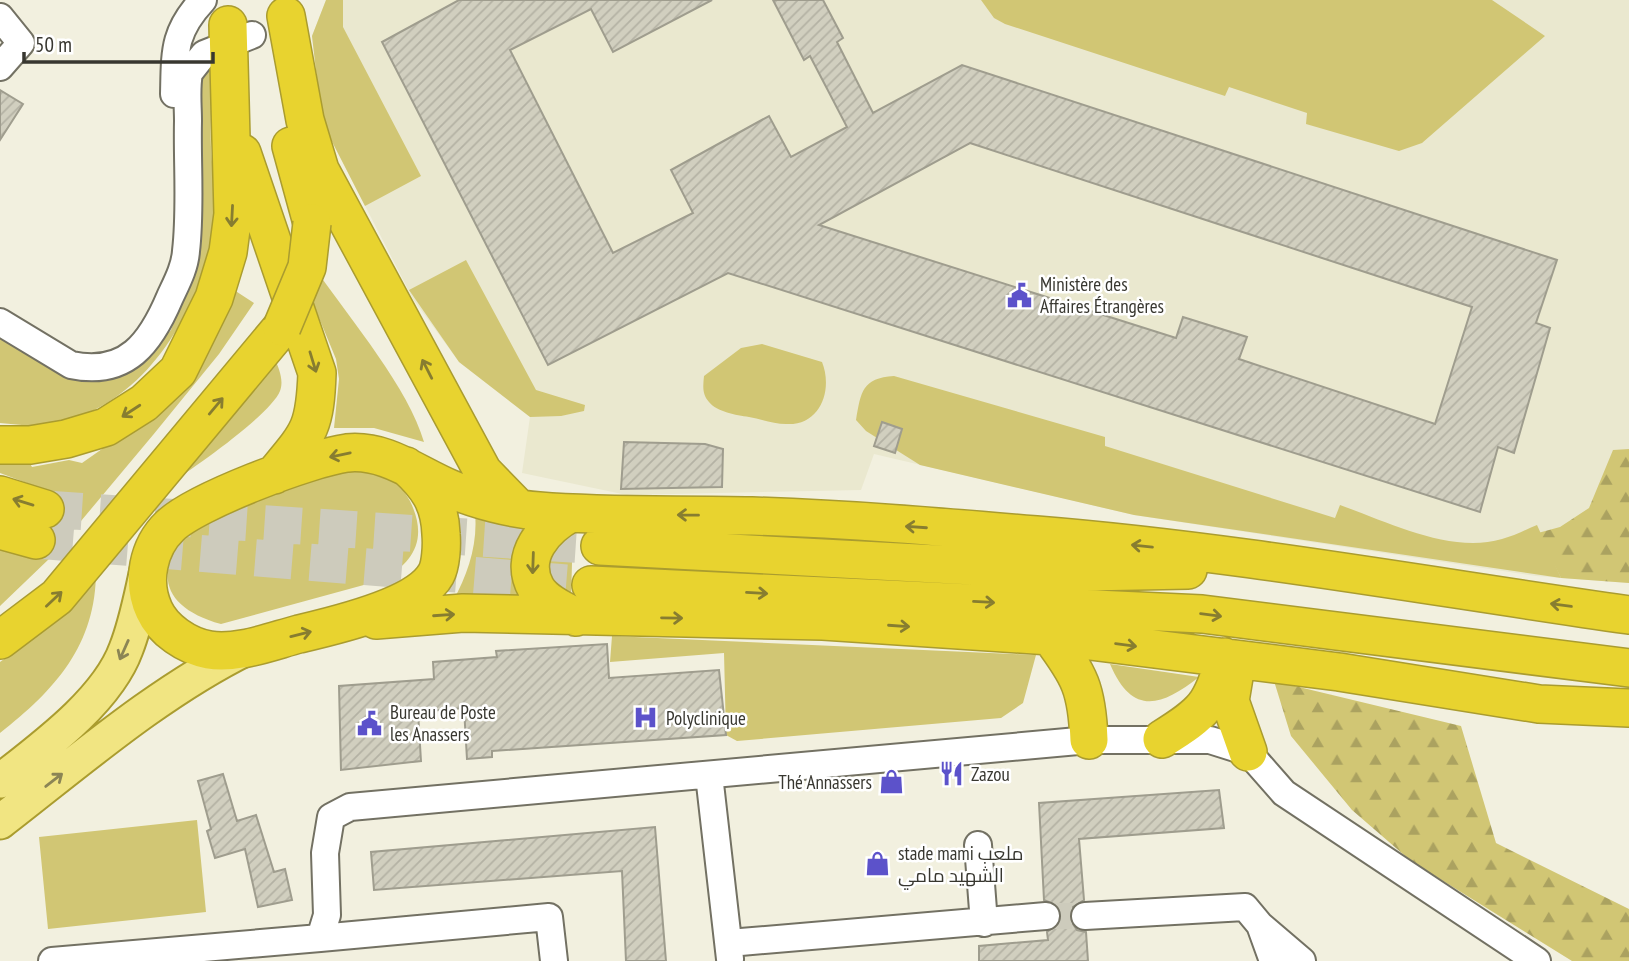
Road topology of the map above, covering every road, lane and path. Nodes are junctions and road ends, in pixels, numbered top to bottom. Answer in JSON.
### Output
{"nodes":[{"id":1,"x":289,"y":13,"type":"edge"},
{"id":2,"x":0,"y":17,"type":"edge"},
{"id":3,"x":226,"y":21,"type":"edge"},
{"id":4,"x":0,"y":67,"type":"edge"},
{"id":5,"x":231,"y":111,"type":"junction"},
{"id":6,"x":0,"y":299,"type":"edge"},
{"id":7,"x":168,"y":302,"type":"junction"},
{"id":8,"x":4,"y":324,"type":"edge"},
{"id":9,"x":454,"y":421,"type":"junction"},
{"id":10,"x":0,"y":445,"type":"edge"},
{"id":11,"x":274,"y":475,"type":"junction"},
{"id":12,"x":0,"y":495,"type":"edge"},
{"id":13,"x":446,"y":502,"type":"junction"},
{"id":14,"x":517,"y":507,"type":"junction"},
{"id":15,"x":571,"y":513,"type":"junction"},
{"id":16,"x":0,"y":530,"type":"edge"},
{"id":17,"x":600,"y":546,"type":"tunnel mouth"},
{"id":18,"x":149,"y":561,"type":"junction"},
{"id":19,"x":1312,"y":569,"type":"junction"},
{"id":20,"x":583,"y":601,"type":"junction"},
{"id":21,"x":1629,"y":615,"type":"edge"},
{"id":22,"x":352,"y":622,"type":"junction"},
{"id":23,"x":1051,"y":636,"type":"junction"},
{"id":24,"x":0,"y":640,"type":"edge"},
{"id":25,"x":1408,"y":642,"type":"junction"},
{"id":26,"x":251,"y":646,"type":"junction"},
{"id":27,"x":1231,"y":657,"type":"junction"},
{"id":28,"x":1629,"y":668,"type":"edge"},
{"id":29,"x":1538,"y":704,"type":"junction"},
{"id":30,"x":1629,"y":708,"type":"edge"},
{"id":31,"x":1629,"y":729,"type":"edge"},
{"id":32,"x":1088,"y":740,"type":"junction"},
{"id":33,"x":1162,"y":740,"type":"junction"},
{"id":34,"x":1248,"y":752,"type":"junction"},
{"id":35,"x":709,"y":775,"type":"junction"},
{"id":36,"x":0,"y":781,"type":"edge"},
{"id":37,"x":0,"y":822,"type":"edge"},
{"id":38,"x":978,"y":845,"type":"dead end"},
{"id":39,"x":1046,"y":916,"type":"tunnel mouth"},
{"id":40,"x":1085,"y":916,"type":"tunnel mouth"},
{"id":41,"x":984,"y":923,"type":"junction"},
{"id":42,"x":1260,"y":925,"type":"junction"},
{"id":43,"x":320,"y":938,"type":"junction"},
{"id":44,"x":730,"y":952,"type":"edge"},
{"id":45,"x":52,"y":961,"type":"edge"},
{"id":46,"x":554,"y":961,"type":"edge"},
{"id":47,"x":1272,"y":961,"type":"edge"},
{"id":48,"x":1302,"y":961,"type":"edge"},
{"id":49,"x":1537,"y":961,"type":"edge"}],
"edges":[{"from":1,"to":3,"type":"street"},
{"from":9,"to":1,"type":"highway","one_way":true},
{"from":24,"to":1,"type":"highway","one_way":true,"bridge":true},
{"from":2,"to":4,"type":"street"},
{"from":3,"to":5,"type":"highway"},
{"from":3,"to":7,"type":"street"},
{"from":3,"to":7,"type":"street"},
{"from":5,"to":10,"type":"highway","one_way":true},
{"from":5,"to":11,"type":"highway","one_way":true},
{"from":6,"to":8,"type":"street"},
{"from":7,"to":8,"type":"street"},
{"from":9,"to":13,"type":"highway"},
{"from":9,"to":14,"type":"highway"},
{"from":13,"to":11,"type":"highway","one_way":true},
{"from":11,"to":18,"type":"highway"},
{"from":16,"to":12,"type":"highway","one_way":true},
{"from":13,"to":14,"type":"highway"},
{"from":13,"to":22,"type":"highway"},
{"from":14,"to":15,"type":"highway"},
{"from":19,"to":15,"type":"highway","one_way":true},
{"from":15,"to":20,"type":"highway","one_way":true},
{"from":17,"to":19,"type":"highway"},
{"from":18,"to":26,"type":"highway"},
{"from":18,"to":36,"type":"main road","one_way":true},
{"from":21,"to":19,"type":"highway","one_way":true},
{"from":22,"to":20,"type":"highway","one_way":true},
{"from":20,"to":23,"type":"highway","one_way":true},
{"from":20,"to":25,"type":"highway","one_way":true},
{"from":26,"to":22,"type":"highway","one_way":true},
{"from":23,"to":27,"type":"highway","one_way":true},
{"from":23,"to":32,"type":"highway"},
{"from":25,"to":28,"type":"highway"},
{"from":25,"to":29,"type":"highway"},
{"from":37,"to":26,"type":"main road","one_way":true},
{"from":27,"to":29,"type":"highway"},
{"from":27,"to":33,"type":"highway"},
{"from":27,"to":34,"type":"highway"},
{"from":29,"to":30,"type":"highway"},
{"from":29,"to":31,"type":"highway"},
{"from":32,"to":33,"type":"street"},
{"from":32,"to":35,"type":"street"},
{"from":33,"to":34,"type":"street"},
{"from":34,"to":49,"type":"street"},
{"from":35,"to":43,"type":"street"},
{"from":35,"to":44,"type":"street"},
{"from":38,"to":41,"type":"street"},
{"from":39,"to":41,"type":"street"},
{"from":40,"to":42,"type":"street"},
{"from":41,"to":44,"type":"street"},
{"from":42,"to":47,"type":"street"},
{"from":42,"to":48,"type":"street"},
{"from":43,"to":45,"type":"street"},
{"from":43,"to":46,"type":"street"}]}
